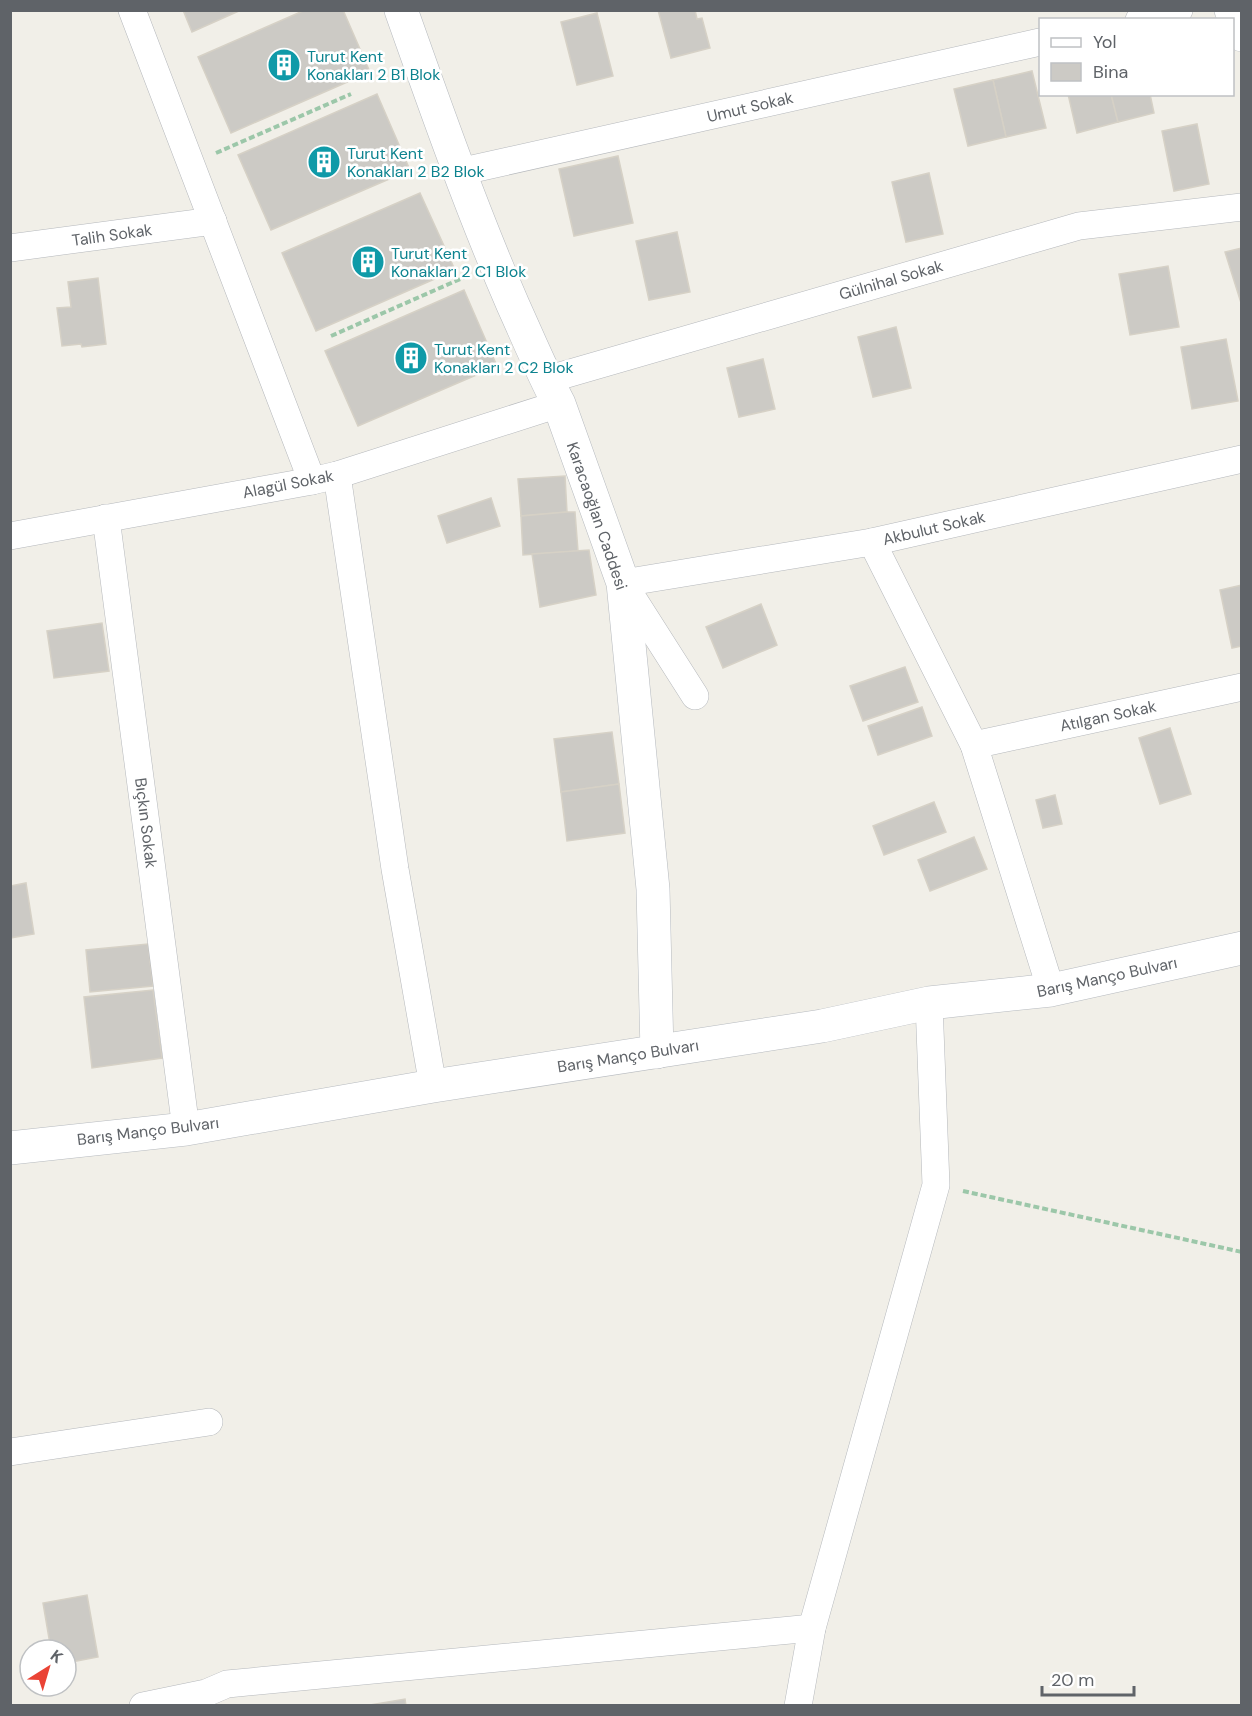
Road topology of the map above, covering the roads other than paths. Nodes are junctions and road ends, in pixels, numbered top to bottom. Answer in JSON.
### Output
{"nodes":[{"id":1,"x":132,"y":10,"type":"edge"},
{"id":2,"x":400,"y":10,"type":"edge"},
{"id":3,"x":1179,"y":10,"type":"edge"},
{"id":4,"x":1232,"y":10,"type":"edge"},
{"id":5,"x":1147,"y":18,"type":"edge"},
{"id":6,"x":1242,"y":34,"type":"edge"},
{"id":7,"x":1039,"y":42,"type":"edge"},
{"id":8,"x":459,"y":172,"type":"junction"},
{"id":9,"x":1242,"y":207,"type":"edge"},
{"id":10,"x":213,"y":221,"type":"junction"},
{"id":11,"x":10,"y":249,"type":"edge"},
{"id":12,"x":552,"y":392,"type":"junction"},
{"id":13,"x":1242,"y":459,"type":"edge"},
{"id":14,"x":338,"y":475,"type":"junction"},
{"id":15,"x":312,"y":482,"type":"junction"},
{"id":16,"x":106,"y":518,"type":"junction"},
{"id":17,"x":10,"y":536,"type":"edge"},
{"id":18,"x":872,"y":542,"type":"junction"},
{"id":19,"x":624,"y":583,"type":"junction"},
{"id":20,"x":1242,"y":687,"type":"edge"},
{"id":21,"x":694,"y":696,"type":"dead end"},
{"id":22,"x":974,"y":745,"type":"junction"},
{"id":23,"x":1242,"y":948,"type":"edge"},
{"id":24,"x":1051,"y":990,"type":"junction"},
{"id":25,"x":929,"y":1003,"type":"junction"},
{"id":26,"x":657,"y":1052,"type":"junction"},
{"id":27,"x":433,"y":1086,"type":"junction"},
{"id":28,"x":186,"y":1129,"type":"junction"},
{"id":29,"x":10,"y":1148,"type":"edge"},
{"id":30,"x":209,"y":1422,"type":"dead end"},
{"id":31,"x":10,"y":1452,"type":"edge"},
{"id":32,"x":812,"y":1628,"type":"junction"},
{"id":33,"x":143,"y":1706,"type":"edge"},
{"id":34,"x":798,"y":1706,"type":"edge"}],
"edges":[{"from":1,"to":10,"type":"street"},
{"from":2,"to":8,"type":"street","name":"Karacaoğlan Caddesi"},
{"from":3,"to":5,"type":"street"},
{"from":4,"to":6,"type":"street"},
{"from":7,"to":8,"type":"street","name":"Umut Sokak"},
{"from":8,"to":12,"type":"street","name":"Karacaoğlan Caddesi"},
{"from":9,"to":12,"type":"street","name":"Gülnihal Sokak"},
{"from":10,"to":11,"type":"street","name":"Talih Sokak"},
{"from":10,"to":15,"type":"street"},
{"from":12,"to":14,"type":"street","name":"Alagül Sokak"},
{"from":12,"to":19,"type":"street","name":"Karacaoğlan Caddesi"},
{"from":13,"to":18,"type":"street","name":"Akbulut Sokak"},
{"from":14,"to":15,"type":"street","name":"Alagül Sokak"},
{"from":14,"to":27,"type":"street"},
{"from":15,"to":16,"type":"street","name":"Alagül Sokak"},
{"from":16,"to":17,"type":"street","name":"Alagül Sokak"},
{"from":16,"to":28,"type":"street","name":"Bıçkın Sokak"},
{"from":18,"to":19,"type":"street","name":"Akbulut Sokak"},
{"from":18,"to":22,"type":"street"},
{"from":19,"to":21,"type":"street"},
{"from":19,"to":26,"type":"street","name":"Karacaoğlan Caddesi"},
{"from":20,"to":22,"type":"street","name":"Atılgan Sokak"},
{"from":22,"to":24,"type":"street"},
{"from":23,"to":24,"type":"street","name":"Barış Manço Bulvarı"},
{"from":24,"to":25,"type":"street","name":"Barış Manço Bulvarı"},
{"from":25,"to":26,"type":"street","name":"Barış Manço Bulvarı"},
{"from":25,"to":32,"type":"street"},
{"from":26,"to":27,"type":"street","name":"Barış Manço Bulvarı"},
{"from":27,"to":28,"type":"street","name":"Barış Manço Bulvarı"},
{"from":28,"to":29,"type":"street","name":"Barış Manço Bulvarı"},
{"from":30,"to":31,"type":"street"},
{"from":32,"to":33,"type":"street"},
{"from":32,"to":34,"type":"street"}]}
